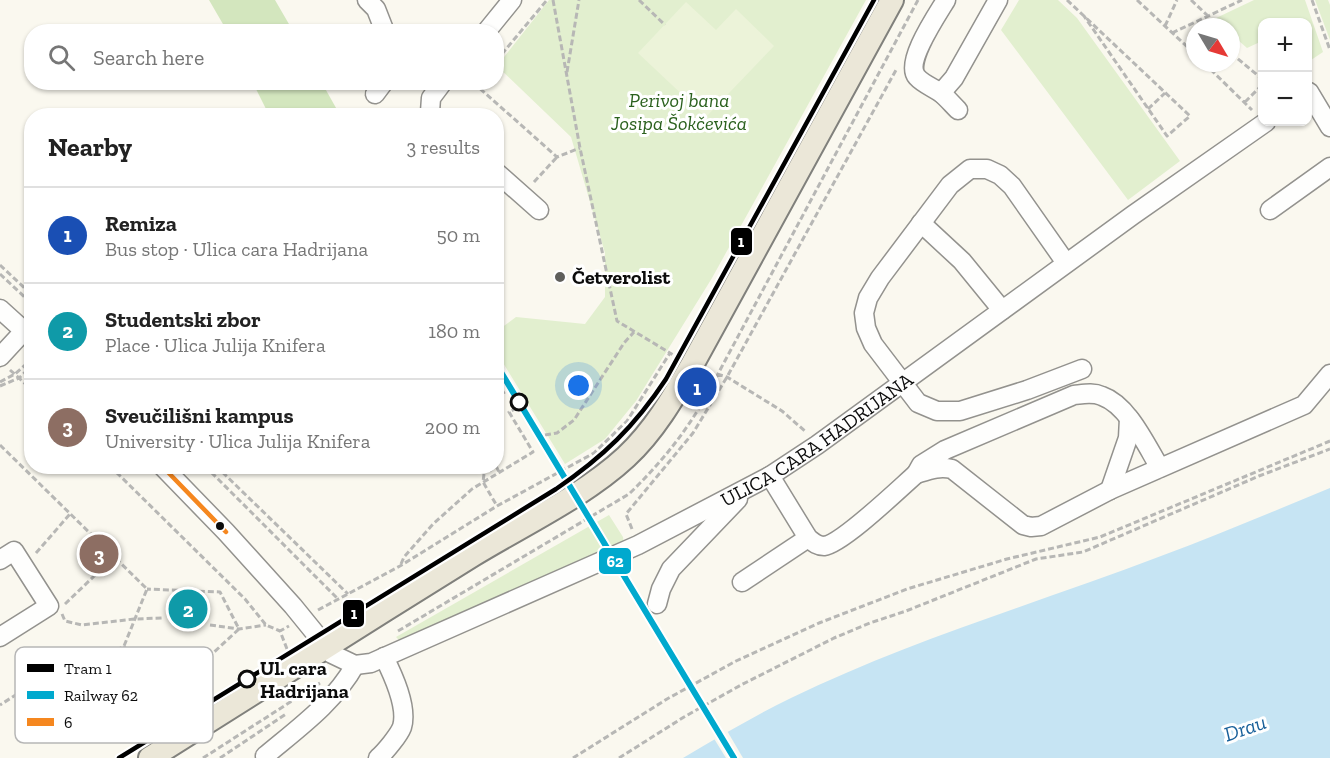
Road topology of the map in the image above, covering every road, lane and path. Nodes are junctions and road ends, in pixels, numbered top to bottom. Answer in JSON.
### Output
{"nodes":[{"id":1,"x":367,"y":0,"type":"edge"},
{"id":2,"x":512,"y":0,"type":"edge"},
{"id":3,"x":547,"y":0,"type":"edge"},
{"id":4,"x":553,"y":0,"type":"edge"},
{"id":5,"x":579,"y":0,"type":"edge"},
{"id":6,"x":639,"y":0,"type":"edge"},
{"id":7,"x":892,"y":0,"type":"edge"},
{"id":8,"x":918,"y":0,"type":"edge"},
{"id":9,"x":946,"y":0,"type":"edge"},
{"id":10,"x":998,"y":0,"type":"edge"},
{"id":11,"x":1067,"y":0,"type":"edge"},
{"id":12,"x":1137,"y":0,"type":"edge"},
{"id":13,"x":1176,"y":0,"type":"edge"},
{"id":14,"x":1191,"y":0,"type":"edge"},
{"id":15,"x":1242,"y":0,"type":"edge"},
{"id":16,"x":1312,"y":0,"type":"edge"},
{"id":17,"x":1084,"y":15,"type":"junction"},
{"id":18,"x":1208,"y":16,"type":"junction"},
{"id":19,"x":1204,"y":18,"type":"edge"},
{"id":20,"x":382,"y":24,"type":"edge"},
{"id":21,"x":492,"y":24,"type":"edge"},
{"id":22,"x":665,"y":25,"type":"dead end"},
{"id":23,"x":1165,"y":26,"type":"junction"},
{"id":24,"x":1186,"y":27,"type":"edge"},
{"id":25,"x":1172,"y":33,"type":"junction"},
{"id":26,"x":1186,"y":46,"type":"edge"},
{"id":27,"x":1330,"y":50,"type":"edge"},
{"id":28,"x":504,"y":51,"type":"edge"},
{"id":29,"x":1240,"y":60,"type":"edge"},
{"id":30,"x":1213,"y":72,"type":"edge"},
{"id":31,"x":1258,"y":75,"type":"edge"},
{"id":32,"x":566,"y":77,"type":"junction"},
{"id":33,"x":436,"y":90,"type":"edge"},
{"id":34,"x":482,"y":90,"type":"edge"},
{"id":35,"x":1258,"y":90,"type":"edge"},
{"id":36,"x":941,"y":93,"type":"junction"},
{"id":37,"x":1165,"y":93,"type":"junction"},
{"id":38,"x":1312,"y":99,"type":"edge"},
{"id":39,"x":1245,"y":102,"type":"junction"},
{"id":40,"x":430,"y":108,"type":"edge"},
{"id":41,"x":502,"y":108,"type":"edge"},
{"id":42,"x":1148,"y":109,"type":"junction"},
{"id":43,"x":504,"y":110,"type":"edge"},
{"id":44,"x":958,"y":110,"type":"dead end"},
{"id":45,"x":1258,"y":115,"type":"edge"},
{"id":46,"x":1259,"y":126,"type":"edge"},
{"id":47,"x":1330,"y":128,"type":"edge"},
{"id":48,"x":580,"y":148,"type":"junction"},
{"id":49,"x":557,"y":157,"type":"junction"},
{"id":50,"x":1330,"y":167,"type":"edge"},
{"id":51,"x":504,"y":179,"type":"edge"},
{"id":52,"x":522,"y":195,"type":"junction"},
{"id":53,"x":539,"y":210,"type":"dead end"},
{"id":54,"x":1269,"y":210,"type":"dead end"},
{"id":55,"x":921,"y":223,"type":"junction"},
{"id":56,"x":1066,"y":263,"type":"junction"},
{"id":57,"x":0,"y":265,"type":"edge"},
{"id":58,"x":0,"y":274,"type":"edge"},
{"id":59,"x":24,"y":288,"type":"edge"},
{"id":60,"x":24,"y":296,"type":"edge"},
{"id":61,"x":0,"y":309,"type":"edge"},
{"id":62,"x":1002,"y":310,"type":"junction"},
{"id":63,"x":24,"y":331,"type":"edge"},
{"id":64,"x":634,"y":332,"type":"junction"},
{"id":65,"x":24,"y":340,"type":"edge"},
{"id":66,"x":670,"y":353,"type":"dead end"},
{"id":67,"x":4,"y":362,"type":"edge"},
{"id":68,"x":24,"y":366,"type":"edge"},
{"id":69,"x":1083,"y":369,"type":"dead end"},
{"id":70,"x":15,"y":374,"type":"junction"},
{"id":71,"x":24,"y":374,"type":"edge"},
{"id":72,"x":1330,"y":374,"type":"edge"},
{"id":73,"x":20,"y":378,"type":"junction"},
{"id":74,"x":0,"y":382,"type":"edge"},
{"id":75,"x":24,"y":382,"type":"edge"},
{"id":76,"x":902,"y":382,"type":"junction"},
{"id":77,"x":0,"y":386,"type":"edge"},
{"id":78,"x":515,"y":409,"type":"dead end"},
{"id":79,"x":1129,"y":418,"type":"junction"},
{"id":80,"x":545,"y":435,"type":"dead end"},
{"id":81,"x":1330,"y":441,"type":"edge"},
{"id":82,"x":0,"y":445,"type":"edge"},
{"id":83,"x":1330,"y":449,"type":"edge"},
{"id":84,"x":1160,"y":468,"type":"junction"},
{"id":85,"x":24,"y":469,"type":"edge"},
{"id":86,"x":504,"y":469,"type":"edge"},
{"id":87,"x":29,"y":474,"type":"edge"},
{"id":88,"x":118,"y":474,"type":"edge"},
{"id":89,"x":170,"y":474,"type":"edge"},
{"id":90,"x":213,"y":474,"type":"edge"},
{"id":91,"x":224,"y":474,"type":"edge"},
{"id":92,"x":484,"y":474,"type":"edge"},
{"id":93,"x":496,"y":474,"type":"edge"},
{"id":94,"x":916,"y":474,"type":"junction"},
{"id":95,"x":770,"y":476,"type":"junction"},
{"id":96,"x":483,"y":482,"type":"junction"},
{"id":97,"x":749,"y":487,"type":"junction"},
{"id":98,"x":1110,"y":490,"type":"junction"},
{"id":99,"x":496,"y":506,"type":"dead end"},
{"id":100,"x":70,"y":514,"type":"junction"},
{"id":101,"x":808,"y":538,"type":"junction"},
{"id":102,"x":114,"y":557,"type":"junction"},
{"id":103,"x":30,"y":559,"type":"dead end"},
{"id":104,"x":0,"y":560,"type":"edge"},
{"id":105,"x":400,"y":566,"type":"dead end"},
{"id":106,"x":742,"y":582,"type":"dead end"},
{"id":107,"x":147,"y":589,"type":"junction"},
{"id":108,"x":348,"y":594,"type":"dead end"},
{"id":109,"x":338,"y":599,"type":"dead end"},
{"id":110,"x":657,"y":604,"type":"dead end"},
{"id":111,"x":163,"y":618,"type":"dead end"},
{"id":112,"x":134,"y":619,"type":"junction"},
{"id":113,"x":210,"y":625,"type":"dead end"},
{"id":114,"x":266,"y":625,"type":"junction"},
{"id":115,"x":239,"y":629,"type":"junction"},
{"id":116,"x":280,"y":631,"type":"dead end"},
{"id":117,"x":392,"y":634,"type":"dead end"},
{"id":118,"x":0,"y":637,"type":"edge"},
{"id":119,"x":124,"y":646,"type":"edge"},
{"id":120,"x":325,"y":647,"type":"junction"},
{"id":121,"x":213,"y":653,"type":"edge"},
{"id":122,"x":384,"y":657,"type":"junction"},
{"id":123,"x":355,"y":665,"type":"junction"},
{"id":124,"x":320,"y":682,"type":"dead end"},
{"id":125,"x":15,"y":695,"type":"edge"},
{"id":126,"x":0,"y":705,"type":"edge"},
{"id":127,"x":289,"y":712,"type":"dead end"},
{"id":128,"x":213,"y":718,"type":"edge"},
{"id":129,"x":174,"y":743,"type":"edge"},
{"id":130,"x":265,"y":756,"type":"dead end"},
{"id":131,"x":150,"y":758,"type":"edge"},
{"id":132,"x":203,"y":758,"type":"edge"},
{"id":133,"x":220,"y":758,"type":"edge"},
{"id":134,"x":378,"y":758,"type":"edge"},
{"id":135,"x":573,"y":758,"type":"edge"},
{"id":136,"x":619,"y":758,"type":"edge"}],
"edges":[{"from":1,"to":20,"type":"street"},
{"from":2,"to":21,"type":"street"},
{"from":3,"to":28,"type":"path"},
{"from":4,"to":32,"type":"path"},
{"from":5,"to":32,"type":"path"},
{"from":6,"to":22,"type":"path"},
{"from":7,"to":120,"type":"main road"},
{"from":8,"to":117,"type":"path"},
{"from":9,"to":36,"type":"street"},
{"from":10,"to":36,"type":"street"},
{"from":11,"to":17,"type":"path"},
{"from":12,"to":23,"type":"path"},
{"from":13,"to":23,"type":"path"},
{"from":14,"to":18,"type":"path"},
{"from":15,"to":18,"type":"path"},
{"from":16,"to":27,"type":"path"},
{"from":17,"to":37,"type":"path"},
{"from":17,"to":42,"type":"path"},
{"from":18,"to":19,"type":"path"},
{"from":23,"to":25,"type":"path"},
{"from":24,"to":25,"type":"path"},
{"from":25,"to":26,"type":"path"},
{"from":29,"to":31,"type":"path"},
{"from":30,"to":39,"type":"path"},
{"from":32,"to":48,"type":"path"},
{"from":33,"to":40,"type":"street"},
{"from":34,"to":41,"type":"path"},
{"from":35,"to":39,"type":"path"},
{"from":36,"to":44,"type":"street"},
{"from":37,"to":42,"type":"path"},
{"from":37,"to":42,"type":"path"},
{"from":38,"to":47,"type":"street"},
{"from":39,"to":45,"type":"path"},
{"from":43,"to":49,"type":"path"},
{"from":46,"to":56,"type":"street","name":"ULICA CARA HADRIJANA"},
{"from":48,"to":49,"type":"path"},
{"from":48,"to":64,"type":"path"},
{"from":49,"to":52,"type":"path"},
{"from":50,"to":54,"type":"street"},
{"from":51,"to":52,"type":"street"},
{"from":52,"to":53,"type":"street"},
{"from":55,"to":56,"type":"street"},
{"from":55,"to":62,"type":"street"},
{"from":55,"to":76,"type":"street"},
{"from":56,"to":62,"type":"street","name":"ULICA CARA HADRIJANA"},
{"from":57,"to":59,"type":"path"},
{"from":58,"to":60,"type":"path"},
{"from":61,"to":63,"type":"street"},
{"from":62,"to":76,"type":"street","name":"ULICA CARA HADRIJANA"},
{"from":64,"to":66,"type":"path"},
{"from":64,"to":80,"type":"path"},
{"from":65,"to":67,"type":"street"},
{"from":67,"to":70,"type":"path"},
{"from":68,"to":70,"type":"path"},
{"from":69,"to":76,"type":"street"},
{"from":70,"to":73,"type":"path"},
{"from":70,"to":74,"type":"path"},
{"from":71,"to":73,"type":"path"},
{"from":72,"to":84,"type":"street"},
{"from":73,"to":75,"type":"path"},
{"from":73,"to":77,"type":"path"},
{"from":76,"to":95,"type":"street","name":"ULICA CARA HADRIJANA"},
{"from":78,"to":86,"type":"path"},
{"from":79,"to":84,"type":"street"},
{"from":79,"to":94,"type":"street"},
{"from":79,"to":98,"type":"street"},
{"from":81,"to":135,"type":"path"},
{"from":82,"to":85,"type":"path"},
{"from":83,"to":136,"type":"path"},
{"from":84,"to":98,"type":"street"},
{"from":87,"to":100,"type":"path"},
{"from":88,"to":114,"type":"path"},
{"from":89,"to":120,"type":"street"},
{"from":90,"to":109,"type":"path"},
{"from":91,"to":108,"type":"path"},
{"from":92,"to":96,"type":"path"},
{"from":93,"to":96,"type":"path"},
{"from":94,"to":98,"type":"street"},
{"from":94,"to":101,"type":"street"},
{"from":95,"to":97,"type":"street","name":"ULICA CARA HADRIJANA"},
{"from":95,"to":101,"type":"street"},
{"from":96,"to":99,"type":"path"},
{"from":96,"to":105,"type":"path"},
{"from":97,"to":110,"type":"street"},
{"from":97,"to":122,"type":"street","name":"ULICA CARA HADRIJANA"},
{"from":100,"to":102,"type":"path"},
{"from":100,"to":103,"type":"path"},
{"from":101,"to":106,"type":"street"},
{"from":102,"to":107,"type":"path"},
{"from":102,"to":112,"type":"path"},
{"from":104,"to":118,"type":"street"},
{"from":107,"to":112,"type":"path"},
{"from":107,"to":115,"type":"path"},
{"from":111,"to":112,"type":"path"},
{"from":112,"to":119,"type":"path"},
{"from":113,"to":115,"type":"path"},
{"from":114,"to":115,"type":"path"},
{"from":114,"to":116,"type":"path"},
{"from":115,"to":121,"type":"path"},
{"from":120,"to":123,"type":"street"},
{"from":120,"to":128,"type":"main road"},
{"from":122,"to":123,"type":"street","name":"ULICA CARA HADRIJANA"},
{"from":122,"to":134,"type":"street"},
{"from":123,"to":130,"type":"street"},
{"from":124,"to":132,"type":"path"},
{"from":125,"to":126,"type":"path"},
{"from":127,"to":133,"type":"path"},
{"from":129,"to":131,"type":"main road"}]}
